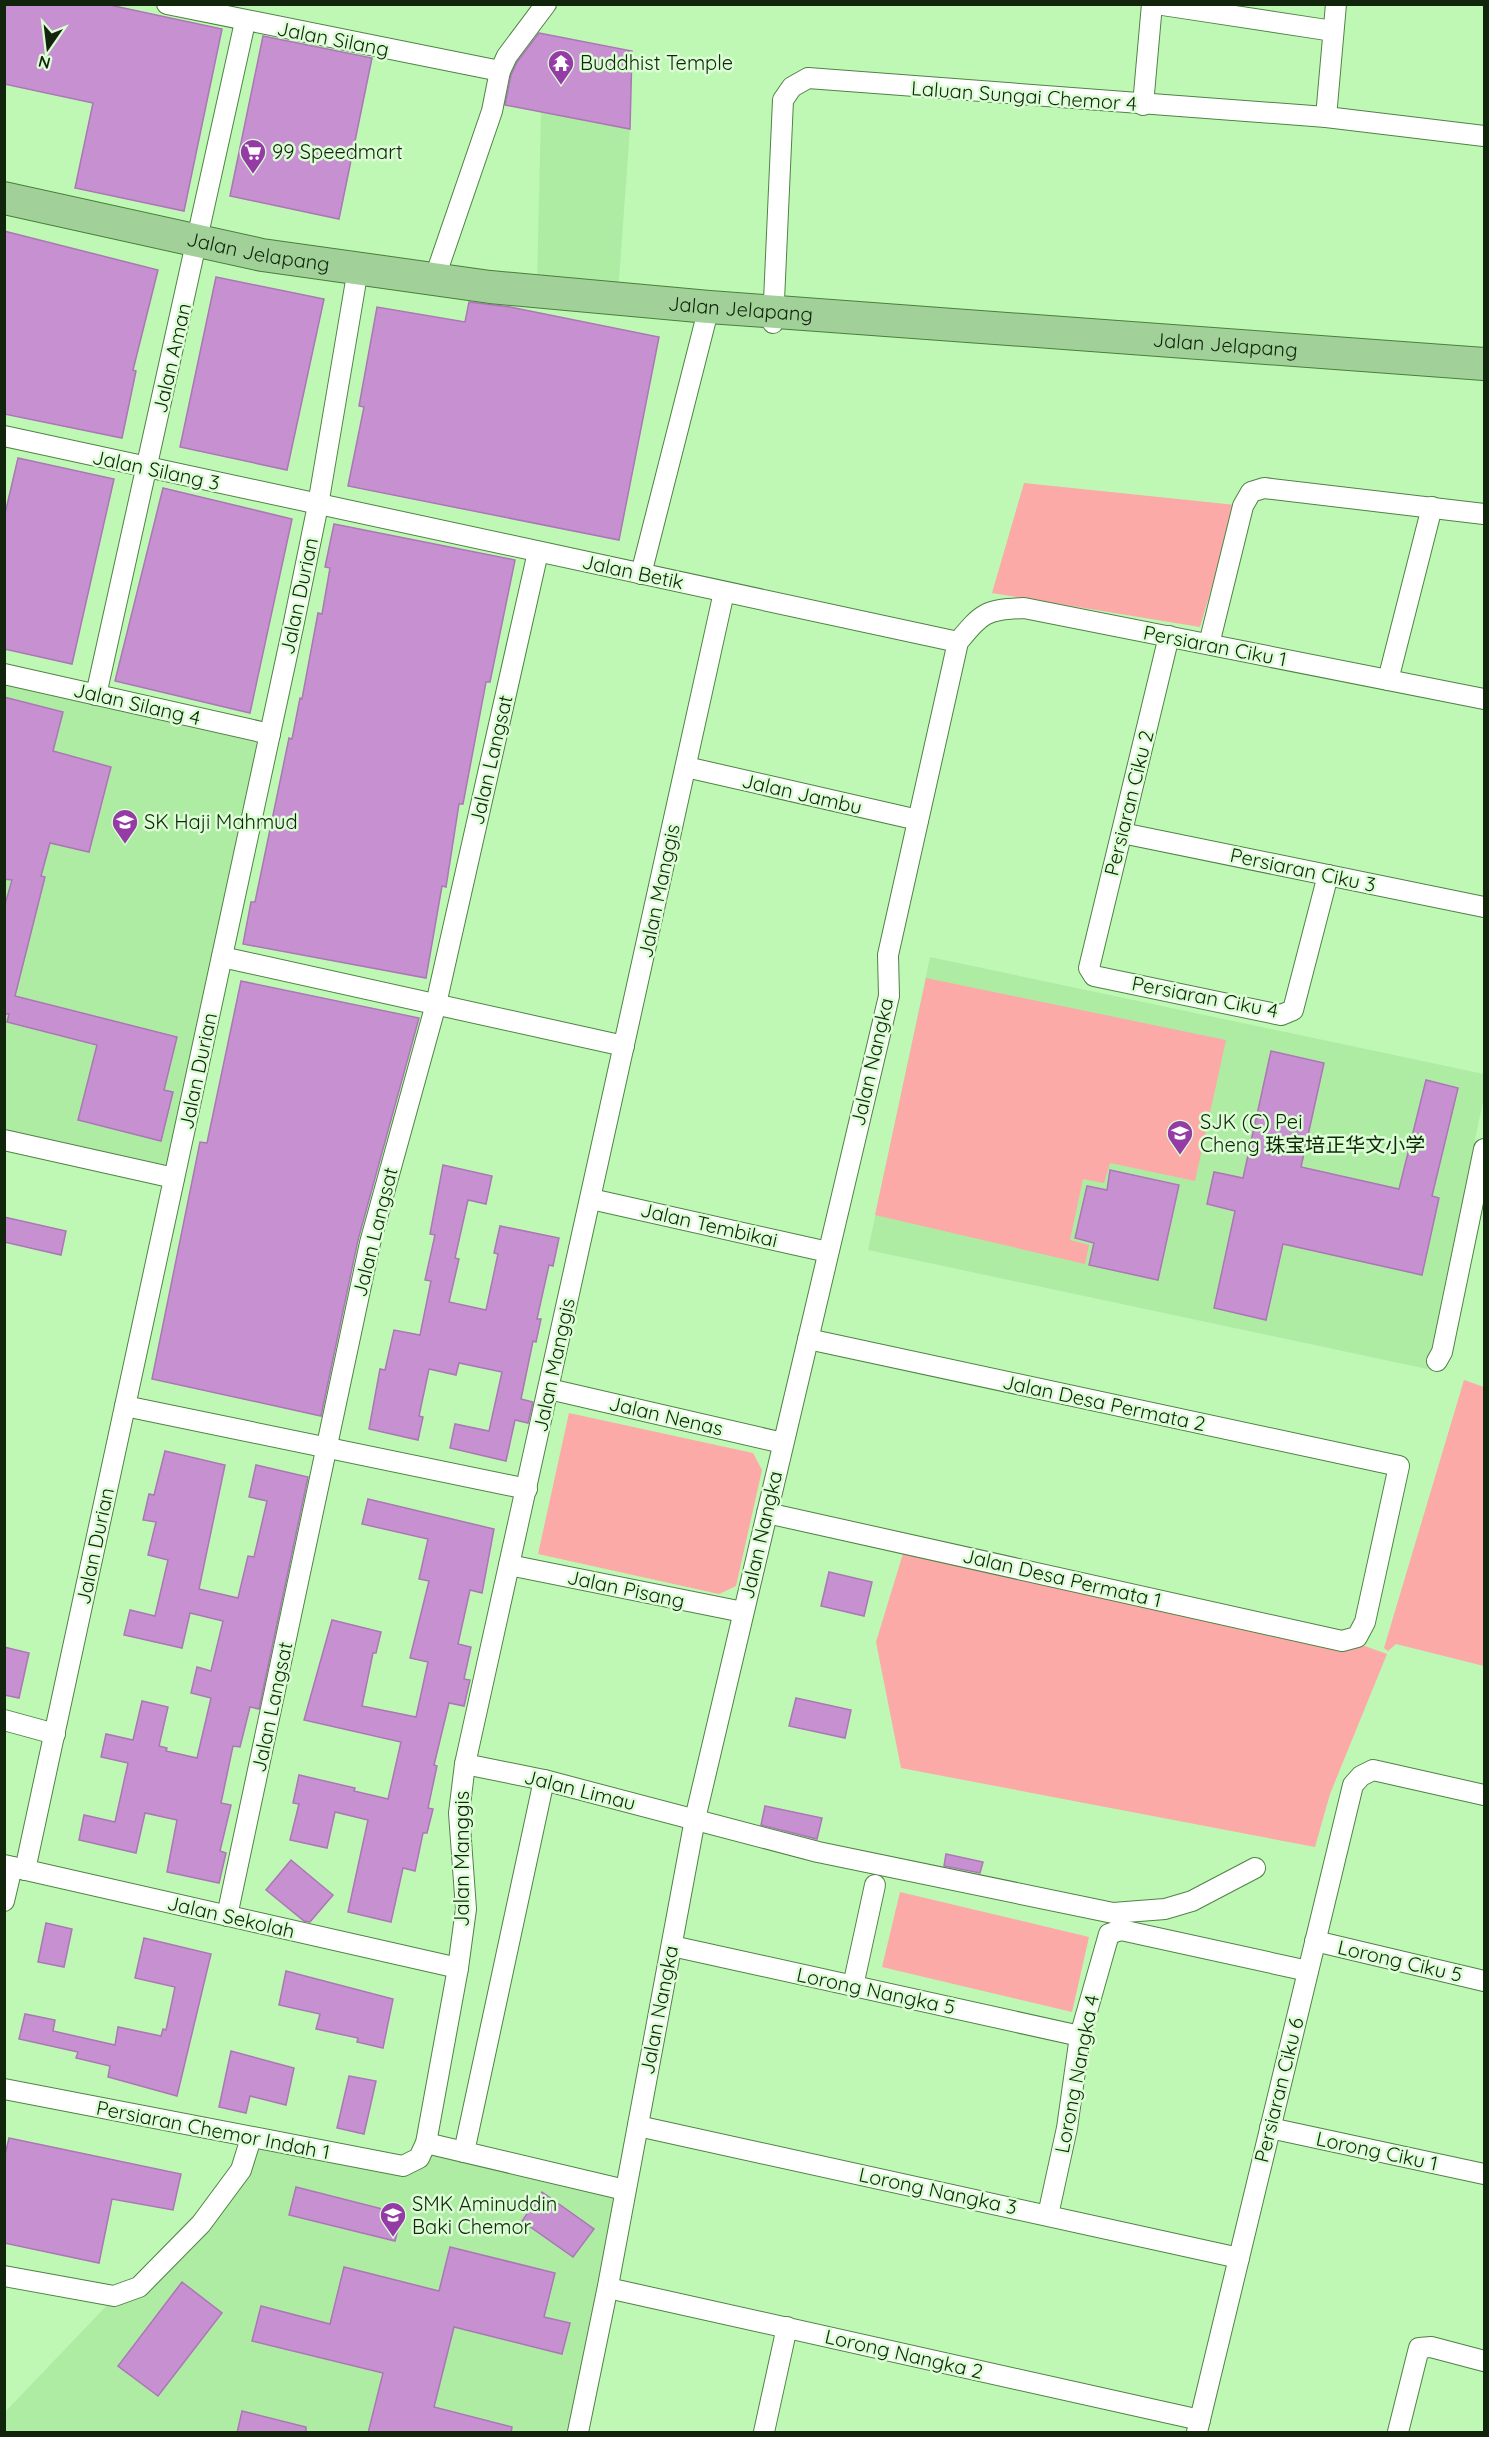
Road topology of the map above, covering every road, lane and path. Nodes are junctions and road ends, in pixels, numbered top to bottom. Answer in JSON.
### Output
{"nodes":[{"id":1,"x":166,"y":4,"type":"edge"},
{"id":2,"x":546,"y":4,"type":"edge"},
{"id":3,"x":1154,"y":4,"type":"edge"},
{"id":4,"x":1336,"y":4,"type":"edge"},
{"id":5,"x":245,"y":21,"type":"junction"},
{"id":6,"x":1334,"y":31,"type":"junction"},
{"id":7,"x":500,"y":71,"type":"junction"},
{"id":8,"x":1143,"y":105,"type":"junction"},
{"id":9,"x":1326,"y":117,"type":"junction"},
{"id":10,"x":1485,"y":136,"type":"edge"},
{"id":11,"x":4,"y":198,"type":"edge"},
{"id":12,"x":4,"y":210,"type":"edge"},
{"id":13,"x":196,"y":248,"type":"junction"},
{"id":14,"x":357,"y":275,"type":"junction"},
{"id":15,"x":434,"y":280,"type":"junction"},
{"id":16,"x":708,"y":313,"type":"junction"},
{"id":17,"x":773,"y":318,"type":"junction"},
{"id":18,"x":1485,"y":364,"type":"edge"},
{"id":19,"x":1485,"y":374,"type":"edge"},
{"id":20,"x":4,"y":436,"type":"edge"},
{"id":21,"x":147,"y":468,"type":"junction"},
{"id":22,"x":313,"y":504,"type":"junction"},
{"id":23,"x":1432,"y":507,"type":"junction"},
{"id":24,"x":1485,"y":514,"type":"edge"},
{"id":25,"x":538,"y":552,"type":"junction"},
{"id":26,"x":641,"y":574,"type":"junction"},
{"id":27,"x":724,"y":592,"type":"junction"},
{"id":28,"x":1169,"y":636,"type":"junction"},
{"id":29,"x":958,"y":642,"type":"junction"},
{"id":30,"x":1209,"y":644,"type":"junction"},
{"id":31,"x":4,"y":674,"type":"edge"},
{"id":32,"x":1388,"y":680,"type":"junction"},
{"id":33,"x":96,"y":695,"type":"junction"},
{"id":34,"x":1485,"y":699,"type":"edge"},
{"id":35,"x":270,"y":734,"type":"junction"},
{"id":36,"x":686,"y":767,"type":"junction"},
{"id":37,"x":918,"y":820,"type":"junction"},
{"id":38,"x":1122,"y":833,"type":"junction"},
{"id":39,"x":1328,"y":875,"type":"junction"},
{"id":40,"x":1485,"y":907,"type":"edge"},
{"id":41,"x":222,"y":957,"type":"junction"},
{"id":42,"x":1089,"y":968,"type":"joint"},
{"id":43,"x":436,"y":1004,"type":"junction"},
{"id":44,"x":624,"y":1046,"type":"junction"},
{"id":45,"x":4,"y":1140,"type":"edge"},
{"id":46,"x":1485,"y":1149,"type":"edge"},
{"id":47,"x":174,"y":1179,"type":"junction"},
{"id":48,"x":591,"y":1199,"type":"junction"},
{"id":49,"x":1475,"y":1241,"type":"edge"},
{"id":50,"x":828,"y":1252,"type":"junction"},
{"id":51,"x":808,"y":1339,"type":"junction"},
{"id":52,"x":1437,"y":1361,"type":"dead end"},
{"id":53,"x":549,"y":1389,"type":"junction"},
{"id":54,"x":125,"y":1406,"type":"junction"},
{"id":55,"x":783,"y":1443,"type":"junction"},
{"id":56,"x":327,"y":1448,"type":"junction"},
{"id":57,"x":527,"y":1489,"type":"junction"},
{"id":58,"x":767,"y":1513,"type":"junction"},
{"id":59,"x":508,"y":1565,"type":"junction"},
{"id":60,"x":743,"y":1612,"type":"junction"},
{"id":61,"x":1358,"y":1637,"type":"joint"},
{"id":62,"x":4,"y":1720,"type":"edge"},
{"id":63,"x":55,"y":1734,"type":"junction"},
{"id":64,"x":465,"y":1764,"type":"junction"},
{"id":65,"x":544,"y":1780,"type":"junction"},
{"id":66,"x":1485,"y":1795,"type":"edge"},
{"id":67,"x":694,"y":1819,"type":"junction"},
{"id":68,"x":14,"y":1867,"type":"edge"},
{"id":69,"x":1255,"y":1868,"type":"dead end"},
{"id":70,"x":875,"y":1885,"type":"dead end"},
{"id":71,"x":4,"y":1901,"type":"edge"},
{"id":72,"x":227,"y":1916,"type":"junction"},
{"id":73,"x":1315,"y":1941,"type":"junction"},
{"id":74,"x":672,"y":1946,"type":"junction"},
{"id":75,"x":458,"y":1968,"type":"junction"},
{"id":76,"x":1308,"y":1971,"type":"junction"},
{"id":77,"x":1485,"y":1981,"type":"edge"},
{"id":78,"x":853,"y":1986,"type":"junction"},
{"id":79,"x":1080,"y":2036,"type":"junction"},
{"id":80,"x":4,"y":2089,"type":"edge"},
{"id":81,"x":638,"y":2126,"type":"junction"},
{"id":82,"x":1270,"y":2128,"type":"junction"},
{"id":83,"x":251,"y":2138,"type":"junction"},
{"id":84,"x":423,"y":2151,"type":"junction"},
{"id":85,"x":464,"y":2152,"type":"junction"},
{"id":86,"x":1485,"y":2174,"type":"edge"},
{"id":87,"x":625,"y":2190,"type":"junction"},
{"id":88,"x":1048,"y":2215,"type":"junction"},
{"id":89,"x":1239,"y":2258,"type":"junction"},
{"id":90,"x":4,"y":2276,"type":"edge"},
{"id":91,"x":608,"y":2288,"type":"junction"},
{"id":92,"x":787,"y":2327,"type":"junction"},
{"id":93,"x":1485,"y":2361,"type":"edge"},
{"id":94,"x":1198,"y":2426,"type":"edge"},
{"id":95,"x":578,"y":2433,"type":"edge"},
{"id":96,"x":764,"y":2433,"type":"edge"},
{"id":97,"x":1398,"y":2433,"type":"edge"}],
"edges":[{"from":1,"to":5,"type":"street","name":"Jalan Silang"},
{"from":2,"to":7,"type":"street"},
{"from":3,"to":6,"type":"street"},
{"from":3,"to":8,"type":"street"},
{"from":4,"to":6,"type":"street"},
{"from":5,"to":7,"type":"street","name":"Jalan Silang"},
{"from":5,"to":13,"type":"street","name":"Jalan Aman"},
{"from":6,"to":9,"type":"street"},
{"from":7,"to":15,"type":"street"},
{"from":8,"to":9,"type":"street","name":"Laluan Sungai Chemor 4"},
{"from":8,"to":17,"type":"street","name":"Laluan Sungai Chemor 4"},
{"from":9,"to":10,"type":"street","name":"Laluan Sungai Chemor 4"},
{"from":11,"to":13,"type":"main road","name":"Jalan Jelapang"},
{"from":12,"to":13,"type":"main road","name":"Jalan Jelapang"},
{"from":13,"to":14,"type":"main road","name":"Jalan Jelapang"},
{"from":13,"to":21,"type":"street","name":"Jalan Aman"},
{"from":14,"to":15,"type":"main road","name":"Jalan Jelapang"},
{"from":14,"to":16,"type":"main road","name":"Jalan Jelapang"},
{"from":14,"to":22,"type":"street","name":"Jalan Durian"},
{"from":15,"to":16,"type":"main road","name":"Jalan Jelapang"},
{"from":16,"to":17,"type":"main road","name":"Jalan Jelapang"},
{"from":16,"to":26,"type":"street"},
{"from":17,"to":18,"type":"main road","name":"Jalan Jelapang"},
{"from":17,"to":19,"type":"main road","name":"Jalan Jelapang"},
{"from":20,"to":21,"type":"street","name":"Jalan Silang 3"},
{"from":21,"to":22,"type":"street","name":"Jalan Silang 3"},
{"from":21,"to":33,"type":"street","name":"Jalan Aman"},
{"from":22,"to":25,"type":"street","name":"Jalan Betik"},
{"from":22,"to":35,"type":"street","name":"Jalan Durian"},
{"from":23,"to":24,"type":"street"},
{"from":23,"to":30,"type":"street"},
{"from":23,"to":32,"type":"street"},
{"from":25,"to":26,"type":"street","name":"Jalan Betik"},
{"from":25,"to":43,"type":"street","name":"Jalan Langsat"},
{"from":26,"to":27,"type":"street","name":"Jalan Betik"},
{"from":27,"to":29,"type":"street","name":"Jalan Betik"},
{"from":27,"to":36,"type":"street","name":"Jalan Manggis"},
{"from":28,"to":29,"type":"street","name":"Persiaran Ciku 1"},
{"from":28,"to":30,"type":"street","name":"Persiaran Ciku 1"},
{"from":28,"to":38,"type":"street","name":"Persiaran Ciku 2"},
{"from":29,"to":37,"type":"street","name":"Jalan Nangka"},
{"from":30,"to":32,"type":"street","name":"Persiaran Ciku 1"},
{"from":31,"to":33,"type":"street","name":"Jalan Silang 4"},
{"from":32,"to":34,"type":"street","name":"Persiaran Ciku 1"},
{"from":33,"to":35,"type":"street","name":"Jalan Silang 4"},
{"from":35,"to":41,"type":"street","name":"Jalan Durian"},
{"from":36,"to":37,"type":"street","name":"Jalan Jambu"},
{"from":36,"to":44,"type":"street","name":"Jalan Manggis"},
{"from":37,"to":50,"type":"street","name":"Jalan Nangka"},
{"from":38,"to":39,"type":"street","name":"Persiaran Ciku 3"},
{"from":38,"to":42,"type":"street","name":"Persiaran Ciku 2"},
{"from":39,"to":40,"type":"street","name":"Persiaran Ciku 3"},
{"from":39,"to":42,"type":"street","name":"Persiaran Ciku 4"},
{"from":41,"to":43,"type":"street"},
{"from":41,"to":47,"type":"street","name":"Jalan Durian"},
{"from":43,"to":44,"type":"street"},
{"from":43,"to":56,"type":"street","name":"Jalan Langsat"},
{"from":44,"to":48,"type":"street","name":"Jalan Manggis"},
{"from":45,"to":47,"type":"street"},
{"from":46,"to":49,"type":"street"},
{"from":47,"to":54,"type":"street","name":"Jalan Durian"},
{"from":48,"to":50,"type":"street","name":"Jalan Tembikai"},
{"from":48,"to":53,"type":"street","name":"Jalan Manggis"},
{"from":49,"to":52,"type":"street"},
{"from":50,"to":51,"type":"street","name":"Jalan Nangka"},
{"from":51,"to":55,"type":"street","name":"Jalan Nangka"},
{"from":51,"to":61,"type":"street","name":"Jalan Desa Permata 2"},
{"from":53,"to":55,"type":"street","name":"Jalan Nenas"},
{"from":53,"to":57,"type":"street","name":"Jalan Manggis"},
{"from":54,"to":56,"type":"street"},
{"from":54,"to":63,"type":"street","name":"Jalan Durian"},
{"from":55,"to":58,"type":"street","name":"Jalan Nangka"},
{"from":56,"to":57,"type":"street"},
{"from":56,"to":72,"type":"street","name":"Jalan Langsat"},
{"from":57,"to":59,"type":"street","name":"Jalan Manggis"},
{"from":58,"to":60,"type":"street","name":"Jalan Nangka"},
{"from":58,"to":61,"type":"street","name":"Jalan Desa Permata 1"},
{"from":59,"to":60,"type":"street","name":"Jalan Pisang"},
{"from":59,"to":64,"type":"street","name":"Jalan Manggis"},
{"from":60,"to":67,"type":"street","name":"Jalan Nangka"},
{"from":62,"to":63,"type":"street"},
{"from":63,"to":68,"type":"street","name":"Jalan Durian"},
{"from":64,"to":65,"type":"street","name":"Jalan Limau"},
{"from":64,"to":75,"type":"street","name":"Jalan Manggis"},
{"from":65,"to":67,"type":"street","name":"Jalan Limau"},
{"from":65,"to":85,"type":"street"},
{"from":66,"to":73,"type":"street","name":"Persiaran Ciku 6"},
{"from":67,"to":69,"type":"street","name":"Jalan Limau"},
{"from":67,"to":74,"type":"street","name":"Jalan Nangka"},
{"from":68,"to":71,"type":"street","name":"Jalan Durian"},
{"from":68,"to":72,"type":"street","name":"Jalan Sekolah"},
{"from":70,"to":78,"type":"street"},
{"from":72,"to":75,"type":"street","name":"Jalan Sekolah"},
{"from":73,"to":76,"type":"street","name":"Persiaran Ciku 6"},
{"from":73,"to":77,"type":"street","name":"Lorong Ciku 5"},
{"from":74,"to":78,"type":"street","name":"Lorong Nangka 5"},
{"from":74,"to":81,"type":"street","name":"Jalan Nangka"},
{"from":75,"to":84,"type":"street","name":"Jalan Manggis"},
{"from":76,"to":79,"type":"street","name":"Lorong Nangka 4"},
{"from":76,"to":82,"type":"street","name":"Persiaran Ciku 6"},
{"from":78,"to":79,"type":"street","name":"Lorong Nangka 5"},
{"from":79,"to":88,"type":"street","name":"Lorong Nangka 4"},
{"from":80,"to":83,"type":"street","name":"Persiaran Chemor Indah 1"},
{"from":81,"to":87,"type":"street","name":"Jalan Nangka"},
{"from":81,"to":88,"type":"street","name":"Lorong Nangka 3"},
{"from":82,"to":86,"type":"street","name":"Lorong Ciku 1"},
{"from":82,"to":89,"type":"street","name":"Persiaran Ciku 6"},
{"from":83,"to":84,"type":"street","name":"Persiaran Chemor Indah 1"},
{"from":83,"to":90,"type":"street"},
{"from":84,"to":85,"type":"street"},
{"from":85,"to":87,"type":"street"},
{"from":87,"to":91,"type":"street","name":"Jalan Nangka"},
{"from":88,"to":89,"type":"street","name":"Lorong Nangka 3"},
{"from":89,"to":94,"type":"street","name":"Persiaran Ciku 6"},
{"from":91,"to":92,"type":"street","name":"Lorong Nangka 2"},
{"from":91,"to":95,"type":"street","name":"Jalan Nangka"},
{"from":92,"to":94,"type":"street","name":"Lorong Nangka 2"},
{"from":92,"to":96,"type":"street"},
{"from":93,"to":97,"type":"street"}]}
